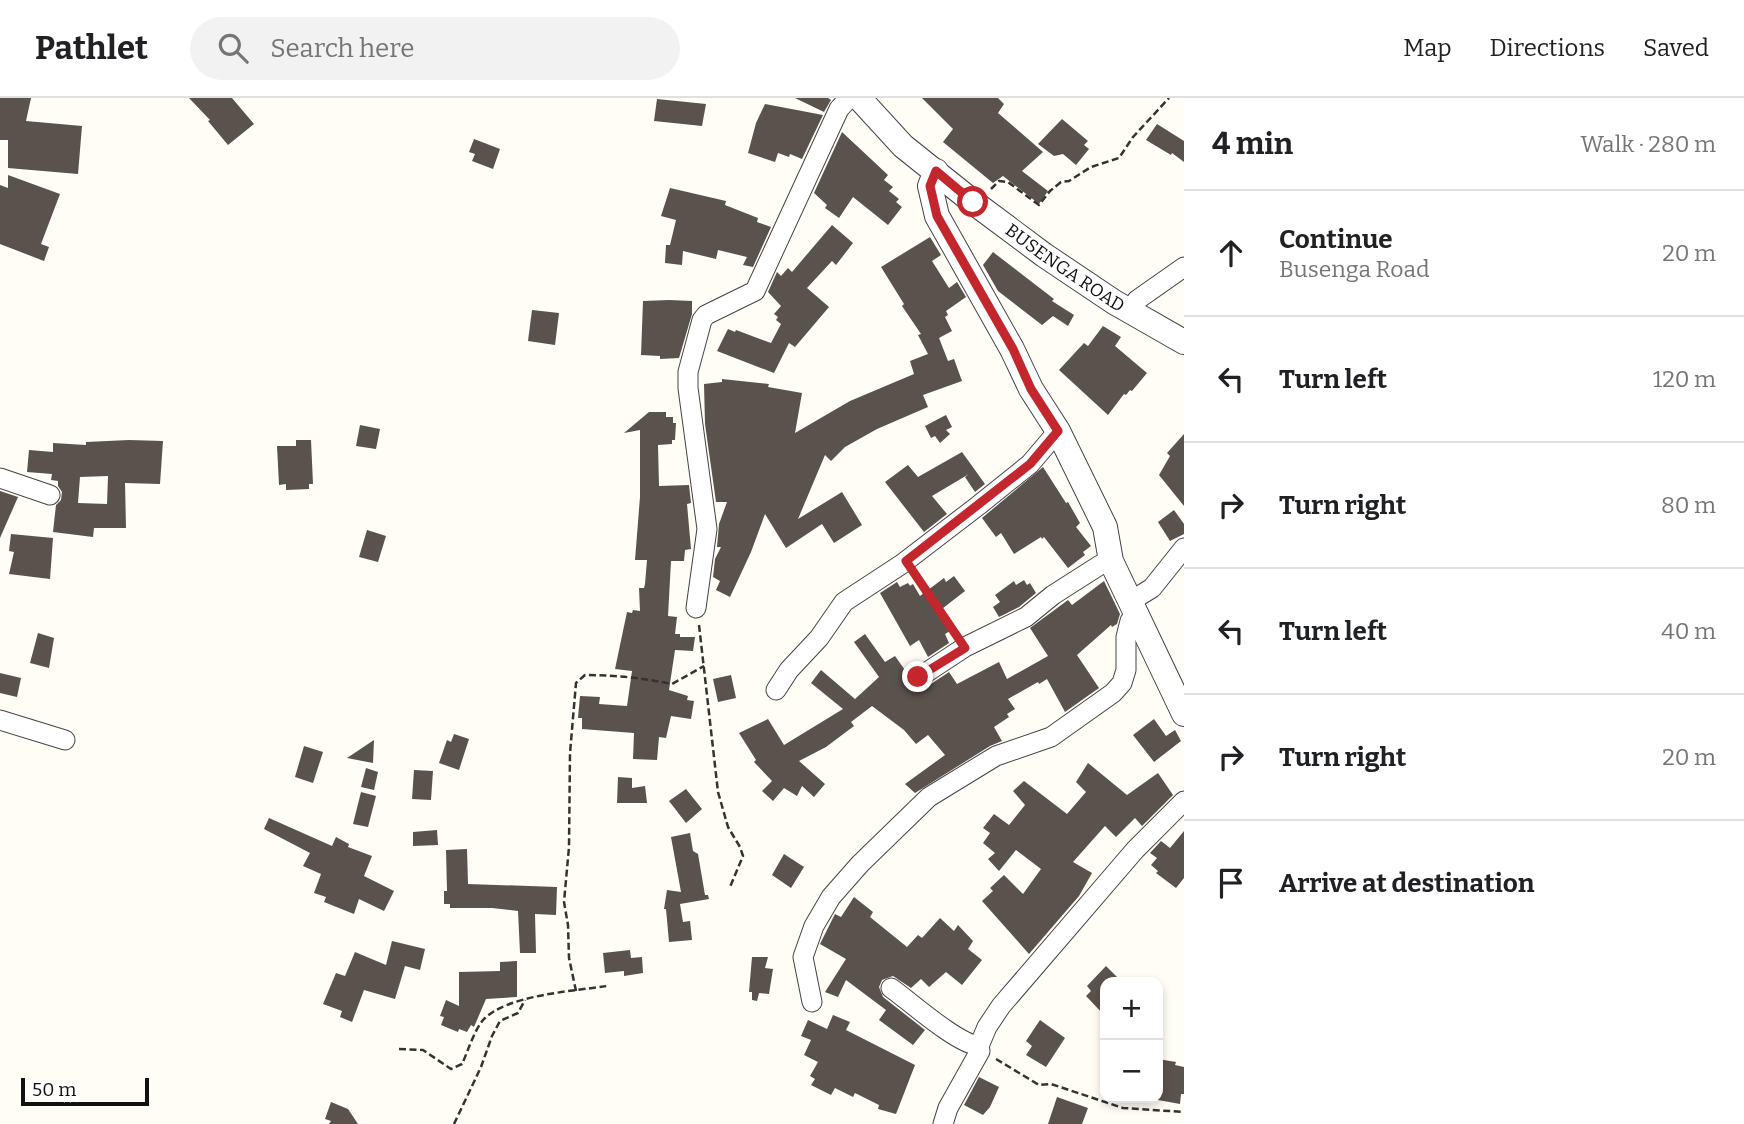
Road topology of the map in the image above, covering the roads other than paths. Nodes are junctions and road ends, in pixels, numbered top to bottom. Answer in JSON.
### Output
{"nodes":[{"id":1,"x":849,"y":98,"type":"edge"},
{"id":2,"x":859,"y":98,"type":"edge"},
{"id":3,"x":936,"y":171,"type":"junction"},
{"id":4,"x":1184,"y":267,"type":"edge"},
{"id":5,"x":1130,"y":311,"type":"junction"},
{"id":6,"x":1184,"y":342,"type":"edge"},
{"id":7,"x":1058,"y":431,"type":"junction"},
{"id":8,"x":0,"y":478,"type":"edge"},
{"id":9,"x":50,"y":495,"type":"dead end"},
{"id":10,"x":1184,"y":548,"type":"edge"},
{"id":11,"x":1111,"y":561,"type":"junction"},
{"id":12,"x":1134,"y":607,"type":"junction"},
{"id":13,"x":696,"y":608,"type":"road end"},
{"id":14,"x":918,"y":677,"type":"dead end"},
{"id":15,"x":776,"y":690,"type":"dead end"},
{"id":16,"x":1184,"y":714,"type":"edge"},
{"id":17,"x":0,"y":720,"type":"edge"},
{"id":18,"x":65,"y":740,"type":"dead end"},
{"id":19,"x":1184,"y":801,"type":"edge"},
{"id":20,"x":891,"y":988,"type":"dead end"},
{"id":21,"x":812,"y":1002,"type":"dead end"},
{"id":22,"x":980,"y":1048,"type":"junction"},
{"id":23,"x":943,"y":1124,"type":"edge"}],
"edges":[{"from":1,"to":13,"type":"street"},
{"from":2,"to":3,"type":"street","name":"BUSENGA ROAD"},
{"from":3,"to":5,"type":"street","name":"BUSENGA ROAD"},
{"from":3,"to":7,"type":"street"},
{"from":4,"to":5,"type":"street"},
{"from":5,"to":6,"type":"street","name":"BUSENGA ROAD"},
{"from":7,"to":11,"type":"street"},
{"from":7,"to":15,"type":"street"},
{"from":8,"to":9,"type":"street"},
{"from":10,"to":12,"type":"street"},
{"from":11,"to":12,"type":"street"},
{"from":11,"to":14,"type":"street"},
{"from":12,"to":16,"type":"street"},
{"from":12,"to":21,"type":"street"},
{"from":17,"to":18,"type":"street"},
{"from":19,"to":22,"type":"street"},
{"from":20,"to":22,"type":"street"},
{"from":22,"to":23,"type":"street"}]}
